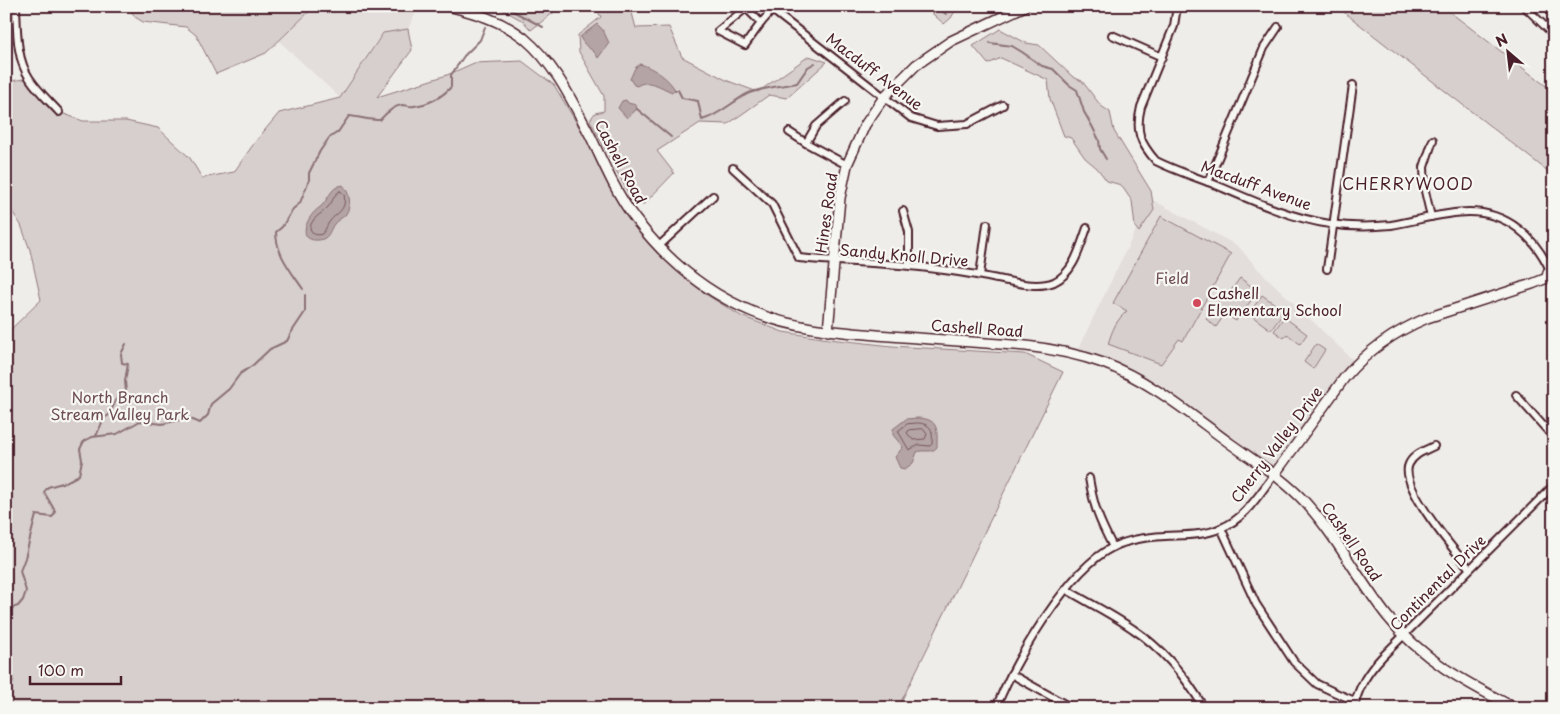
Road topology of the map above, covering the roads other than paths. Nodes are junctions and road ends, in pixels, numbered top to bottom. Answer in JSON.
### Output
{"nodes":[{"id":1,"x":16,"y":6,"type":"edge"},
{"id":2,"x":448,"y":6,"type":"edge"},
{"id":3,"x":1025,"y":6,"type":"edge"},
{"id":4,"x":1177,"y":6,"type":"edge"},
{"id":5,"x":1524,"y":6,"type":"edge"},
{"id":6,"x":772,"y":8,"type":"edge"},
{"id":7,"x":761,"y":23,"type":"junction"},
{"id":8,"x":1278,"y":27,"type":"dead end"},
{"id":9,"x":1112,"y":35,"type":"dead end"},
{"id":10,"x":1554,"y":35,"type":"edge"},
{"id":11,"x":1162,"y":57,"type":"junction"},
{"id":12,"x":1353,"y":85,"type":"dead end"},
{"id":13,"x":884,"y":98,"type":"junction"},
{"id":14,"x":845,"y":101,"type":"dead end"},
{"id":15,"x":1003,"y":105,"type":"dead end"},
{"id":16,"x":59,"y":112,"type":"dead end"},
{"id":17,"x":789,"y":132,"type":"dead end"},
{"id":18,"x":1433,"y":140,"type":"dead end"},
{"id":19,"x":806,"y":143,"type":"junction"},
{"id":20,"x":847,"y":165,"type":"junction"},
{"id":21,"x":733,"y":168,"type":"dead end"},
{"id":22,"x":1208,"y":182,"type":"junction"},
{"id":23,"x":713,"y":196,"type":"dead end"},
{"id":24,"x":903,"y":211,"type":"dead end"},
{"id":25,"x":1431,"y":217,"type":"junction"},
{"id":26,"x":987,"y":224,"type":"dead end"},
{"id":27,"x":1333,"y":224,"type":"junction"},
{"id":28,"x":1088,"y":228,"type":"dead end"},
{"id":29,"x":658,"y":246,"type":"junction"},
{"id":30,"x":834,"y":262,"type":"junction"},
{"id":31,"x":909,"y":266,"type":"junction"},
{"id":32,"x":1327,"y":269,"type":"dead end"},
{"id":33,"x":980,"y":275,"type":"junction"},
{"id":34,"x":1551,"y":275,"type":"edge"},
{"id":35,"x":828,"y":331,"type":"junction"},
{"id":36,"x":1516,"y":394,"type":"dead end"},
{"id":37,"x":1554,"y":438,"type":"edge"},
{"id":38,"x":1434,"y":446,"type":"dead end"},
{"id":39,"x":1274,"y":475,"type":"junction"},
{"id":40,"x":1089,"y":478,"type":"dead end"},
{"id":41,"x":1554,"y":485,"type":"edge"},
{"id":42,"x":1221,"y":528,"type":"junction"},
{"id":43,"x":1113,"y":547,"type":"junction"},
{"id":44,"x":1469,"y":568,"type":"junction"},
{"id":45,"x":1067,"y":590,"type":"junction"},
{"id":46,"x":1403,"y":634,"type":"junction"},
{"id":47,"x":1011,"y":674,"type":"junction"},
{"id":48,"x":1354,"y":704,"type":"edge"},
{"id":49,"x":996,"y":708,"type":"edge"},
{"id":50,"x":1072,"y":708,"type":"edge"},
{"id":51,"x":1204,"y":708,"type":"edge"},
{"id":52,"x":1516,"y":708,"type":"edge"}],
"edges":[{"from":1,"to":16,"type":"street"},
{"from":2,"to":29,"type":"street","name":"Cashell Road"},
{"from":3,"to":13,"type":"street","name":"Hines Road"},
{"from":4,"to":11,"type":"street","name":"Macduff Avenue"},
{"from":5,"to":10,"type":"street"},
{"from":6,"to":7,"type":"street"},
{"from":6,"to":13,"type":"street","name":"Macduff Avenue"},
{"from":7,"to":7,"type":"street"},
{"from":8,"to":22,"type":"street"},
{"from":9,"to":11,"type":"street"},
{"from":11,"to":22,"type":"street","name":"Macduff Avenue"},
{"from":12,"to":27,"type":"street"},
{"from":13,"to":15,"type":"street","name":"Macduff Avenue"},
{"from":13,"to":20,"type":"street","name":"Hines Road"},
{"from":14,"to":19,"type":"street"},
{"from":17,"to":19,"type":"street"},
{"from":18,"to":25,"type":"street"},
{"from":19,"to":20,"type":"street"},
{"from":20,"to":30,"type":"street","name":"Hines Road"},
{"from":21,"to":30,"type":"street","name":"Sandy Knoll Drive"},
{"from":22,"to":27,"type":"street","name":"Macduff Avenue"},
{"from":23,"to":29,"type":"street"},
{"from":24,"to":31,"type":"street"},
{"from":25,"to":27,"type":"street","name":"Macduff Avenue"},
{"from":25,"to":34,"type":"street","name":"Macduff Avenue"},
{"from":26,"to":33,"type":"street"},
{"from":27,"to":32,"type":"street"},
{"from":28,"to":33,"type":"street","name":"Sandy Knoll Drive"},
{"from":29,"to":35,"type":"street","name":"Cashell Road"},
{"from":30,"to":31,"type":"street","name":"Sandy Knoll Drive"},
{"from":30,"to":35,"type":"street","name":"Hines Road"},
{"from":31,"to":33,"type":"street","name":"Sandy Knoll Drive"},
{"from":34,"to":39,"type":"street","name":"Cherry Valley Drive"},
{"from":35,"to":39,"type":"street","name":"Cashell Road"},
{"from":36,"to":37,"type":"street"},
{"from":38,"to":44,"type":"street"},
{"from":39,"to":42,"type":"street","name":"Cherry Valley Drive"},
{"from":39,"to":46,"type":"street","name":"Cashell Road"},
{"from":40,"to":43,"type":"street"},
{"from":41,"to":44,"type":"street","name":"Continental Drive"},
{"from":42,"to":43,"type":"street","name":"Cherry Valley Drive"},
{"from":42,"to":48,"type":"street"},
{"from":43,"to":45,"type":"street","name":"Cherry Valley Drive"},
{"from":44,"to":46,"type":"street","name":"Continental Drive"},
{"from":45,"to":47,"type":"street","name":"Cherry Valley Drive"},
{"from":45,"to":51,"type":"street"},
{"from":46,"to":48,"type":"street","name":"Continental Drive"},
{"from":46,"to":52,"type":"street","name":"Cashell Road"},
{"from":47,"to":49,"type":"street","name":"Cherry Valley Drive"},
{"from":47,"to":50,"type":"street"}]}
